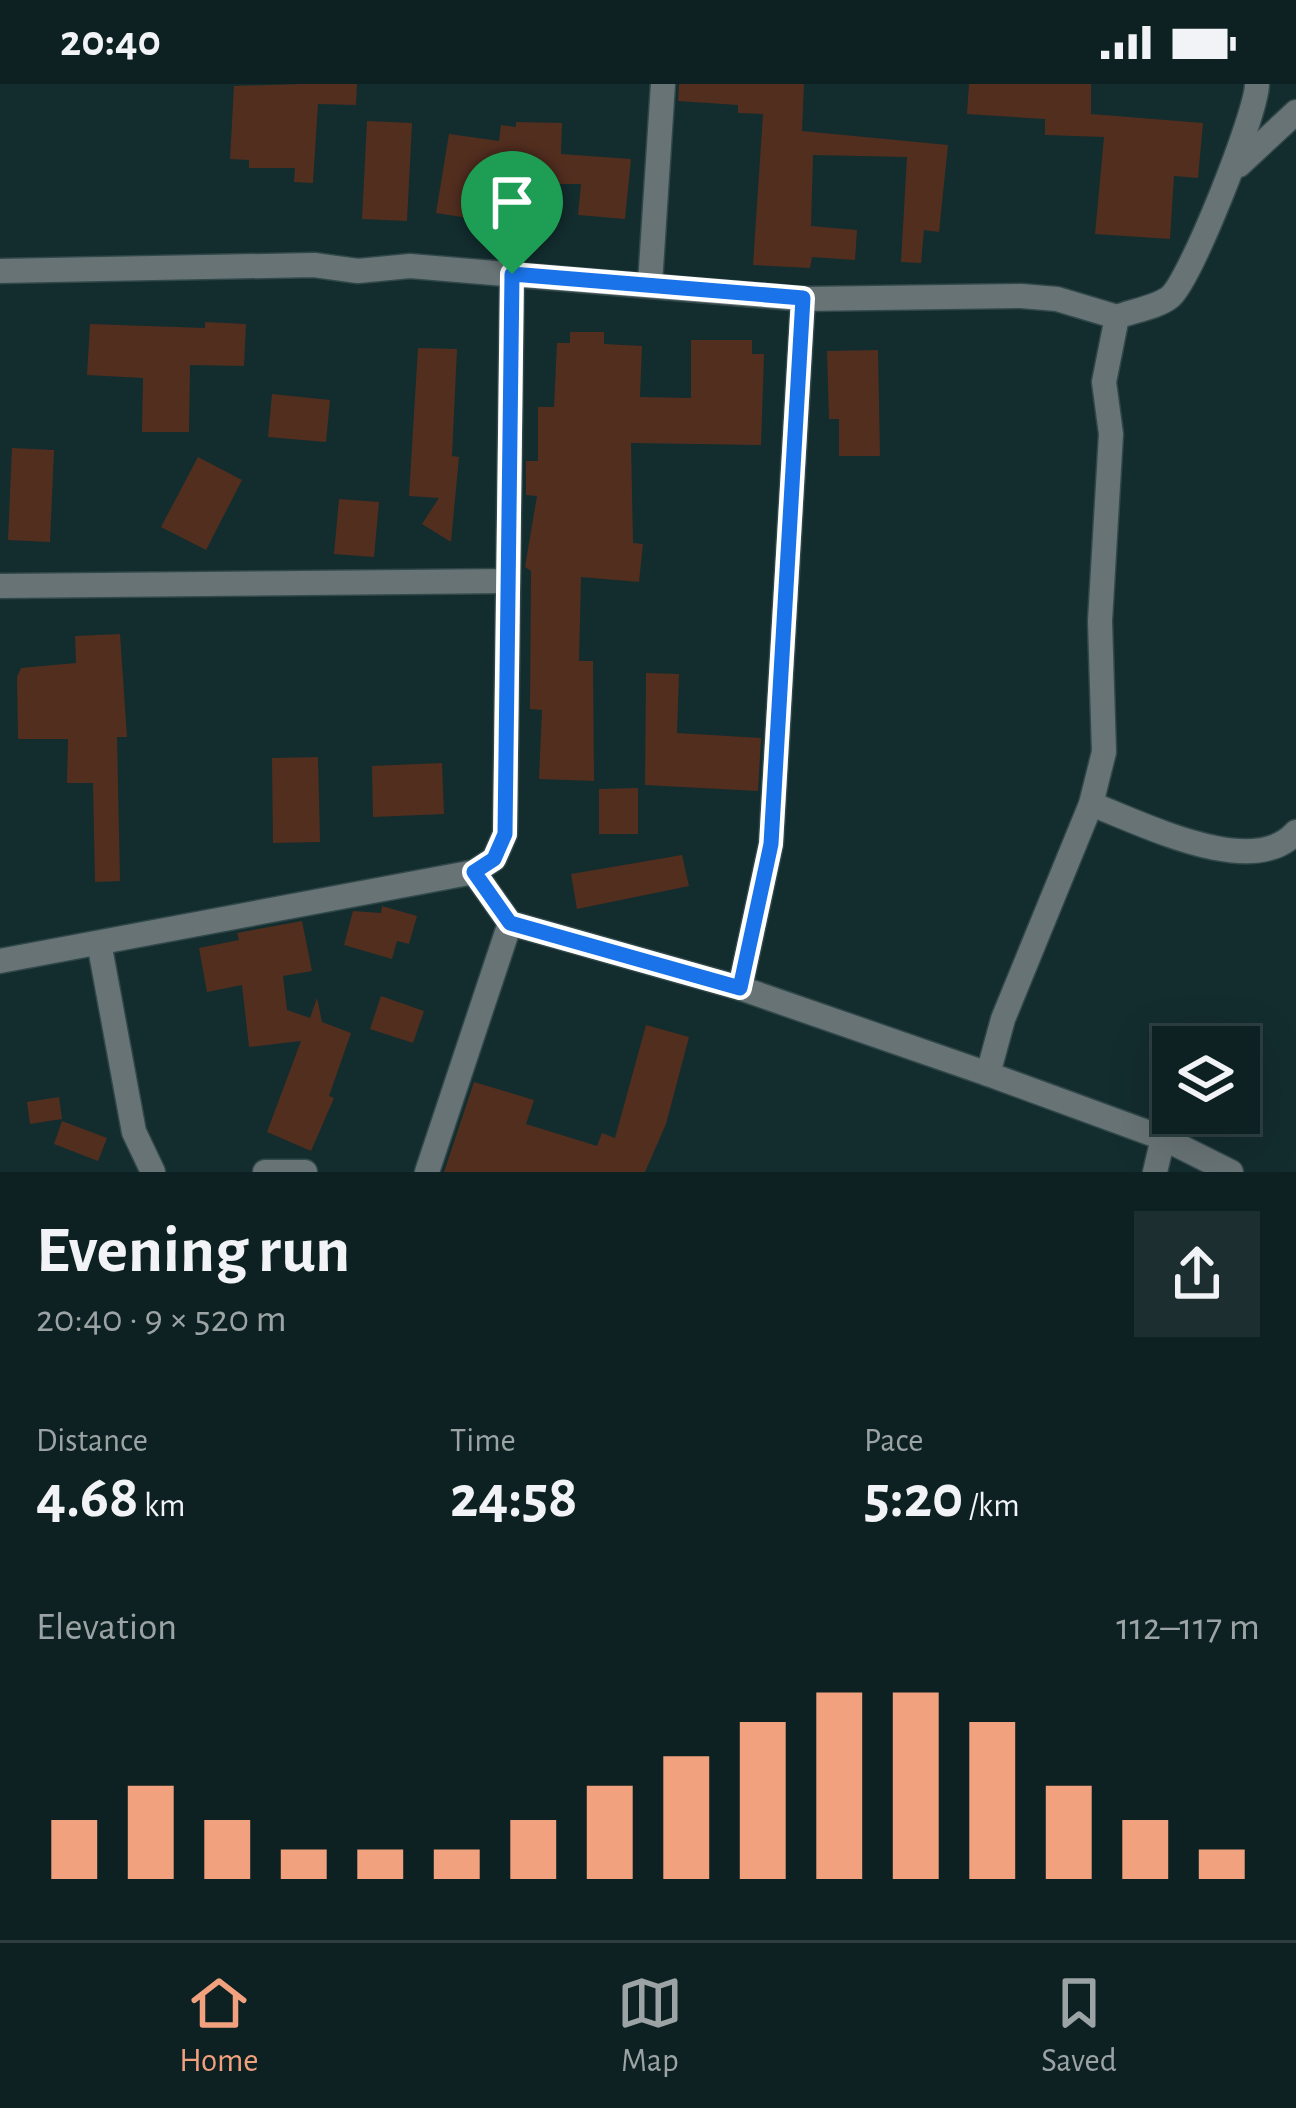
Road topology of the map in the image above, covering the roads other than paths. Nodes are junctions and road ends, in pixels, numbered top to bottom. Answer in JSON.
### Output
{"nodes":[{"id":1,"x":663,"y":84,"type":"edge"},
{"id":2,"x":1257,"y":84,"type":"edge"},
{"id":3,"x":1296,"y":112,"type":"edge"},
{"id":4,"x":1233,"y":171,"type":"junction"},
{"id":5,"x":0,"y":271,"type":"edge"},
{"id":6,"x":512,"y":274,"type":"junction"},
{"id":7,"x":650,"y":284,"type":"junction"},
{"id":8,"x":803,"y":298,"type":"junction"},
{"id":9,"x":1118,"y":317,"type":"junction"},
{"id":10,"x":508,"y":581,"type":"junction"},
{"id":11,"x":0,"y":586,"type":"edge"},
{"id":12,"x":1091,"y":804,"type":"junction"},
{"id":13,"x":1296,"y":832,"type":"edge"},
{"id":14,"x":1265,"y":852,"type":"junction"},
{"id":15,"x":1296,"y":866,"type":"edge"},
{"id":16,"x":474,"y":872,"type":"junction"},
{"id":17,"x":510,"y":923,"type":"junction"},
{"id":18,"x":101,"y":953,"type":"dead end"},
{"id":19,"x":0,"y":962,"type":"edge"},
{"id":20,"x":740,"y":988,"type":"junction"},
{"id":21,"x":988,"y":1074,"type":"junction"},
{"id":22,"x":1163,"y":1138,"type":"junction"},
{"id":23,"x":153,"y":1172,"type":"edge"},
{"id":24,"x":265,"y":1172,"type":"edge"},
{"id":25,"x":304,"y":1172,"type":"edge"},
{"id":26,"x":427,"y":1172,"type":"edge"},
{"id":27,"x":1155,"y":1172,"type":"edge"},
{"id":28,"x":1231,"y":1172,"type":"edge"}],
"edges":[{"from":1,"to":7,"type":"street"},
{"from":2,"to":4,"type":"street"},
{"from":3,"to":4,"type":"street"},
{"from":4,"to":9,"type":"street"},
{"from":5,"to":6,"type":"street"},
{"from":6,"to":7,"type":"street"},
{"from":6,"to":10,"type":"street"},
{"from":7,"to":8,"type":"street"},
{"from":8,"to":9,"type":"street"},
{"from":8,"to":20,"type":"street"},
{"from":9,"to":12,"type":"street"},
{"from":10,"to":11,"type":"street"},
{"from":10,"to":16,"type":"street"},
{"from":12,"to":14,"type":"street"},
{"from":12,"to":21,"type":"street"},
{"from":13,"to":14,"type":"street"},
{"from":14,"to":15,"type":"street"},
{"from":16,"to":17,"type":"street"},
{"from":16,"to":19,"type":"street"},
{"from":17,"to":20,"type":"street"},
{"from":17,"to":26,"type":"street"},
{"from":18,"to":23,"type":"street"},
{"from":20,"to":21,"type":"street"},
{"from":21,"to":22,"type":"street"},
{"from":22,"to":27,"type":"street"},
{"from":22,"to":28,"type":"street"},
{"from":24,"to":25,"type":"street"}]}
